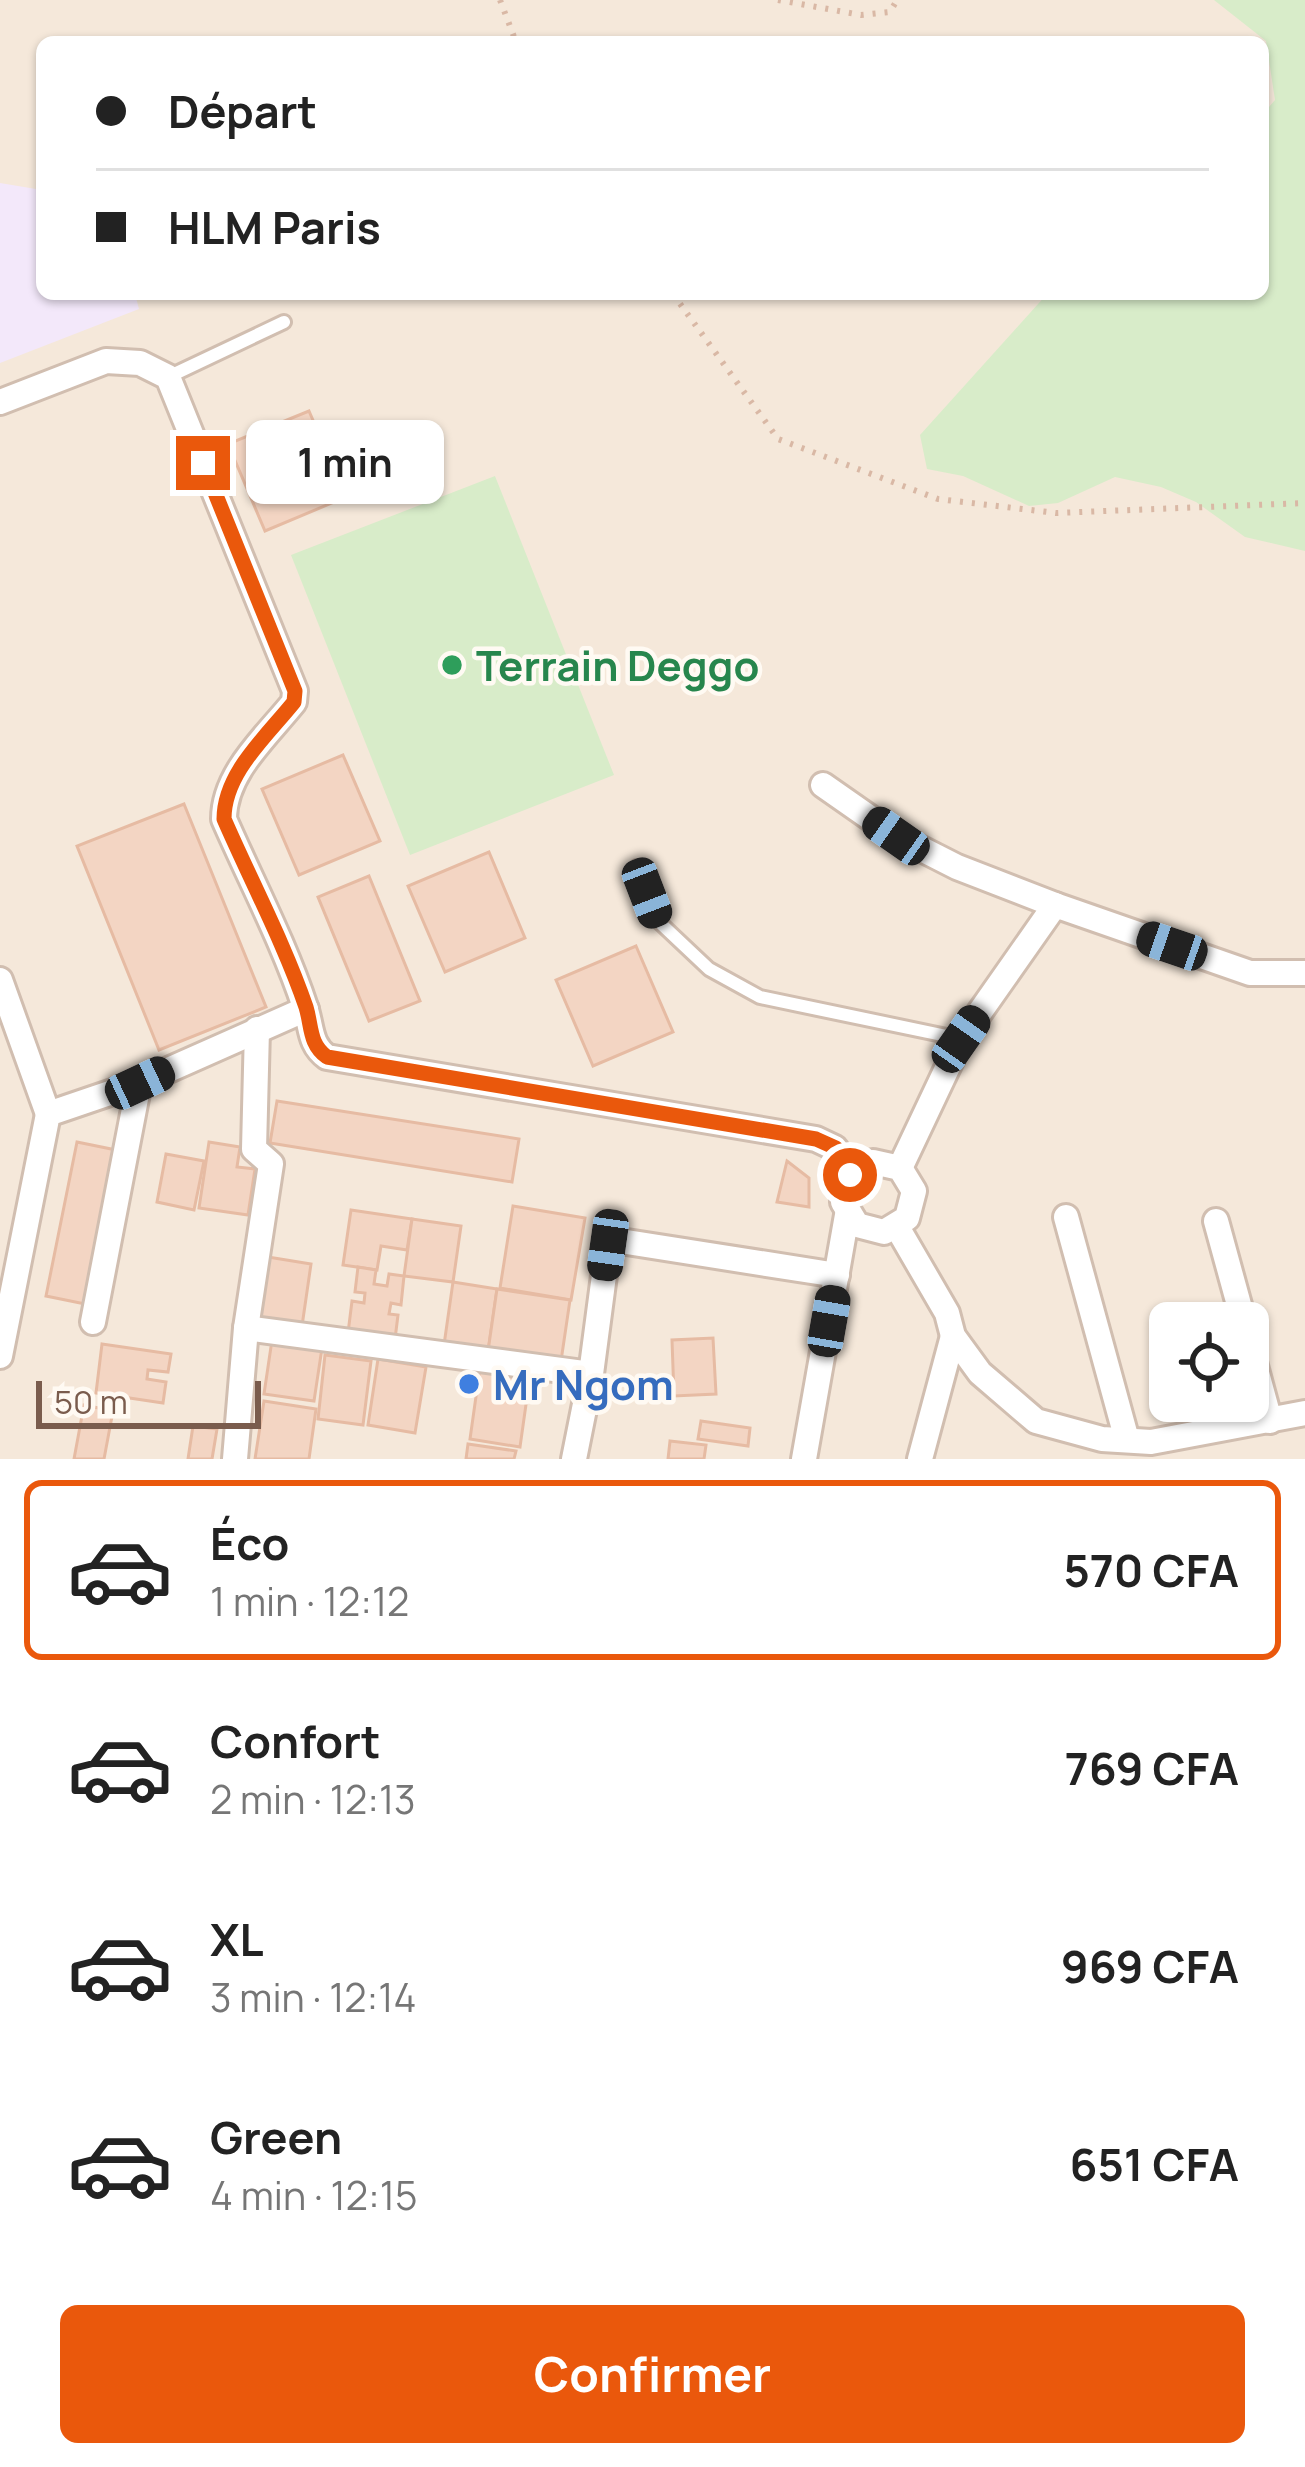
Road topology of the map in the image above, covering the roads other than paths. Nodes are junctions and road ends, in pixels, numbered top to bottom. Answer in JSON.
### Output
{"nodes":[{"id":1,"x":284,"y":322,"type":"dead end"},
{"id":2,"x":168,"y":377,"type":"junction"},
{"id":3,"x":0,"y":402,"type":"edge"},
{"id":4,"x":823,"y":785,"type":"dead end"},
{"id":5,"x":638,"y":867,"type":"dead end"},
{"id":6,"x":1055,"y":904,"type":"junction"},
{"id":7,"x":1305,"y":973,"type":"edge"},
{"id":8,"x":0,"y":980,"type":"edge"},
{"id":9,"x":306,"y":1009,"type":"junction"},
{"id":10,"x":256,"y":1029,"type":"junction"},
{"id":11,"x":961,"y":1039,"type":"junction"},
{"id":12,"x":140,"y":1083,"type":"junction"},
{"id":13,"x":48,"y":1114,"type":"junction"},
{"id":14,"x":899,"y":1168,"type":"junction"},
{"id":15,"x":850,"y":1175,"type":"junction"},
{"id":16,"x":848,"y":1215,"type":"junction"},
{"id":17,"x":1066,"y":1217,"type":"dead end"},
{"id":18,"x":1216,"y":1221,"type":"dead end"},
{"id":19,"x":897,"y":1227,"type":"junction"},
{"id":20,"x":837,"y":1275,"type":"junction"},
{"id":21,"x":1238,"y":1302,"type":"edge"},
{"id":22,"x":94,"y":1322,"type":"dead end"},
{"id":23,"x":246,"y":1328,"type":"junction"},
{"id":24,"x":953,"y":1336,"type":"junction"},
{"id":25,"x":0,"y":1355,"type":"edge"},
{"id":26,"x":591,"y":1374,"type":"junction"},
{"id":27,"x":1305,"y":1413,"type":"edge"},
{"id":28,"x":1269,"y":1417,"type":"edge"},
{"id":29,"x":1270,"y":1421,"type":"junction"},
{"id":30,"x":1127,"y":1440,"type":"junction"},
{"id":31,"x":235,"y":1459,"type":"edge"},
{"id":32,"x":574,"y":1459,"type":"edge"},
{"id":33,"x":805,"y":1459,"type":"edge"},
{"id":34,"x":920,"y":1459,"type":"edge"}],
"edges":[{"from":1,"to":2,"type":"lane"},
{"from":2,"to":3,"type":"street"},
{"from":2,"to":9,"type":"street"},
{"from":4,"to":6,"type":"street"},
{"from":5,"to":11,"type":"lane"},
{"from":6,"to":7,"type":"street"},
{"from":6,"to":11,"type":"street"},
{"from":8,"to":13,"type":"street"},
{"from":9,"to":10,"type":"street"},
{"from":9,"to":15,"type":"street"},
{"from":10,"to":12,"type":"street"},
{"from":10,"to":23,"type":"street"},
{"from":11,"to":14,"type":"street"},
{"from":12,"to":13,"type":"street"},
{"from":12,"to":22,"type":"street"},
{"from":13,"to":25,"type":"street"},
{"from":14,"to":15,"type":"street"},
{"from":14,"to":19,"type":"street"},
{"from":15,"to":16,"type":"street"},
{"from":16,"to":19,"type":"street"},
{"from":16,"to":20,"type":"street"},
{"from":17,"to":30,"type":"street"},
{"from":18,"to":21,"type":"street"},
{"from":19,"to":24,"type":"street"},
{"from":20,"to":26,"type":"street"},
{"from":20,"to":33,"type":"street"},
{"from":23,"to":26,"type":"street"},
{"from":23,"to":31,"type":"street"},
{"from":24,"to":30,"type":"street"},
{"from":24,"to":34,"type":"street"},
{"from":26,"to":32,"type":"street"},
{"from":27,"to":29,"type":"street"},
{"from":28,"to":29,"type":"street"},
{"from":29,"to":30,"type":"street"}]}
